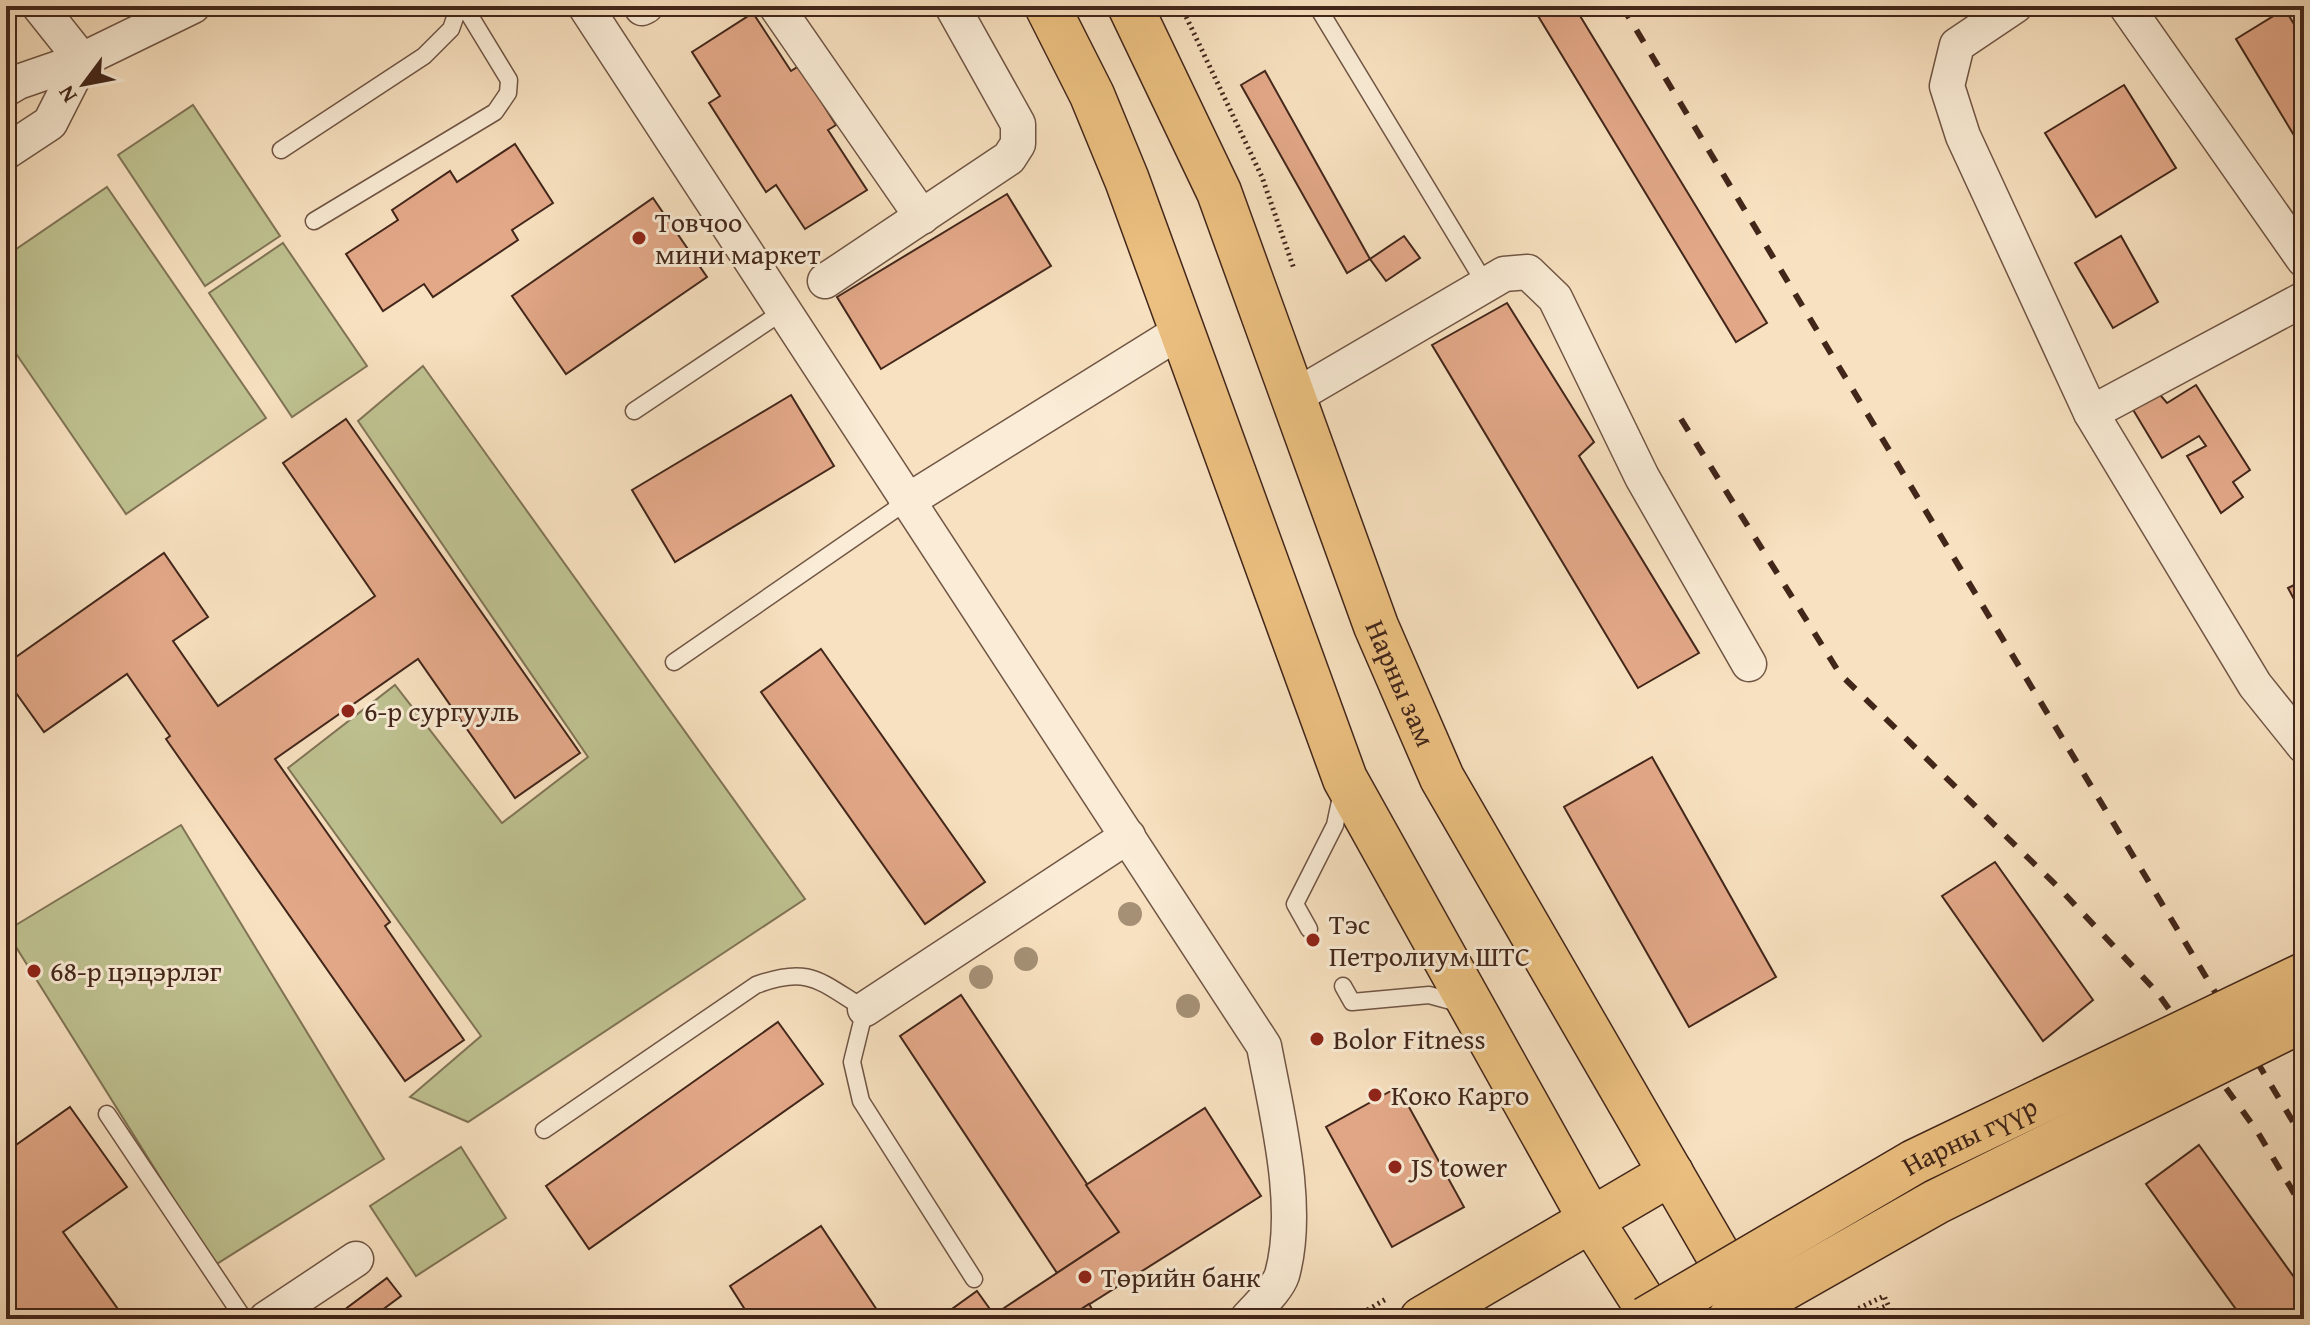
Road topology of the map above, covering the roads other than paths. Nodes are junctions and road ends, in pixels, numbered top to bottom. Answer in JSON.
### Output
{"nodes":[{"id":1,"x":39,"y":6,"type":"edge"},
{"id":2,"x":193,"y":6,"type":"edge"},
{"id":3,"x":461,"y":6,"type":"edge"},
{"id":4,"x":585,"y":6,"type":"edge"},
{"id":5,"x":776,"y":6,"type":"edge"},
{"id":6,"x":952,"y":6,"type":"edge"},
{"id":7,"x":1047,"y":6,"type":"edge"},
{"id":8,"x":1130,"y":6,"type":"edge"},
{"id":9,"x":1317,"y":6,"type":"edge"},
{"id":10,"x":2015,"y":6,"type":"edge"},
{"id":11,"x":2126,"y":6,"type":"edge"},
{"id":12,"x":82,"y":60,"type":"junction"},
{"id":13,"x":6,"y":89,"type":"edge"},
{"id":14,"x":281,"y":150,"type":"dead end"},
{"id":15,"x":6,"y":152,"type":"edge"},
{"id":16,"x":922,"y":217,"type":"junction"},
{"id":17,"x":314,"y":221,"type":"dead end"},
{"id":18,"x":2304,"y":260,"type":"edge"},
{"id":19,"x":825,"y":281,"type":"dead end"},
{"id":20,"x":1486,"y":285,"type":"junction"},
{"id":21,"x":2304,"y":299,"type":"edge"},
{"id":22,"x":782,"y":312,"type":"junction"},
{"id":23,"x":1184,"y":329,"type":"junction"},
{"id":24,"x":1294,"y":397,"type":"junction"},
{"id":25,"x":634,"y":411,"type":"dead end"},
{"id":26,"x":2091,"y":413,"type":"junction"},
{"id":27,"x":906,"y":502,"type":"junction"},
{"id":28,"x":674,"y":662,"type":"dead end"},
{"id":29,"x":1749,"y":664,"type":"dead end"},
{"id":30,"x":2304,"y":746,"type":"edge"},
{"id":31,"x":1345,"y":779,"type":"junction"},
{"id":32,"x":1128,"y":836,"type":"junction"},
{"id":33,"x":1309,"y":929,"type":"dead end"},
{"id":34,"x":2304,"y":975,"type":"edge"},
{"id":35,"x":1343,"y":986,"type":"dead end"},
{"id":36,"x":1473,"y":1007,"type":"junction"},
{"id":37,"x":865,"y":1009,"type":"junction"},
{"id":38,"x":2304,"y":1019,"type":"edge"},
{"id":39,"x":107,"y":1114,"type":"dead end"},
{"id":40,"x":544,"y":1130,"type":"dead end"},
{"id":41,"x":1671,"y":1173,"type":"junction"},
{"id":42,"x":1591,"y":1220,"type":"junction"},
{"id":43,"x":356,"y":1259,"type":"dead end"},
{"id":44,"x":974,"y":1279,"type":"dead end"},
{"id":45,"x":244,"y":1319,"type":"edge"},
{"id":46,"x":266,"y":1319,"type":"edge"},
{"id":47,"x":1247,"y":1319,"type":"edge"},
{"id":48,"x":1422,"y":1319,"type":"edge"},
{"id":49,"x":1646,"y":1319,"type":"edge"},
{"id":50,"x":1654,"y":1319,"type":"edge"},
{"id":51,"x":1730,"y":1319,"type":"edge"},
{"id":52,"x":1755,"y":1319,"type":"edge"}],
"edges":[{"from":1,"to":12,"type":"street"},
{"from":2,"to":12,"type":"street"},
{"from":3,"to":14,"type":"lane"},
{"from":3,"to":17,"type":"lane"},
{"from":4,"to":22,"type":"street"},
{"from":5,"to":16,"type":"street"},
{"from":6,"to":16,"type":"street"},
{"from":7,"to":23,"type":"main road"},
{"from":8,"to":24,"type":"main road","name":"Нарны зам"},
{"from":9,"to":20,"type":"lane"},
{"from":10,"to":26,"type":"street"},
{"from":11,"to":18,"type":"street"},
{"from":12,"to":13,"type":"street"},
{"from":12,"to":15,"type":"street"},
{"from":16,"to":19,"type":"street"},
{"from":20,"to":24,"type":"street"},
{"from":20,"to":29,"type":"street"},
{"from":21,"to":26,"type":"street"},
{"from":22,"to":25,"type":"lane"},
{"from":22,"to":27,"type":"street"},
{"from":23,"to":27,"type":"street"},
{"from":23,"to":31,"type":"main road"},
{"from":24,"to":41,"type":"main road","name":"Нарны зам"},
{"from":26,"to":30,"type":"street"},
{"from":27,"to":28,"type":"lane"},
{"from":27,"to":32,"type":"street"},
{"from":31,"to":33,"type":"lane"},
{"from":31,"to":36,"type":"main road"},
{"from":32,"to":37,"type":"street"},
{"from":32,"to":47,"type":"street"},
{"from":34,"to":49,"type":"main road","name":"Нарны гүүр","bridge":true},
{"from":35,"to":36,"type":"lane"},
{"from":36,"to":42,"type":"main road"},
{"from":37,"to":40,"type":"lane"},
{"from":37,"to":44,"type":"lane"},
{"from":38,"to":51,"type":"main road","name":"Нарны гүүр","bridge":true},
{"from":39,"to":45,"type":"lane"},
{"from":41,"to":42,"type":"main road"},
{"from":41,"to":52,"type":"main road","name":"Нарны зам"},
{"from":42,"to":48,"type":"main road"},
{"from":42,"to":50,"type":"main road"},
{"from":43,"to":46,"type":"street"}]}
